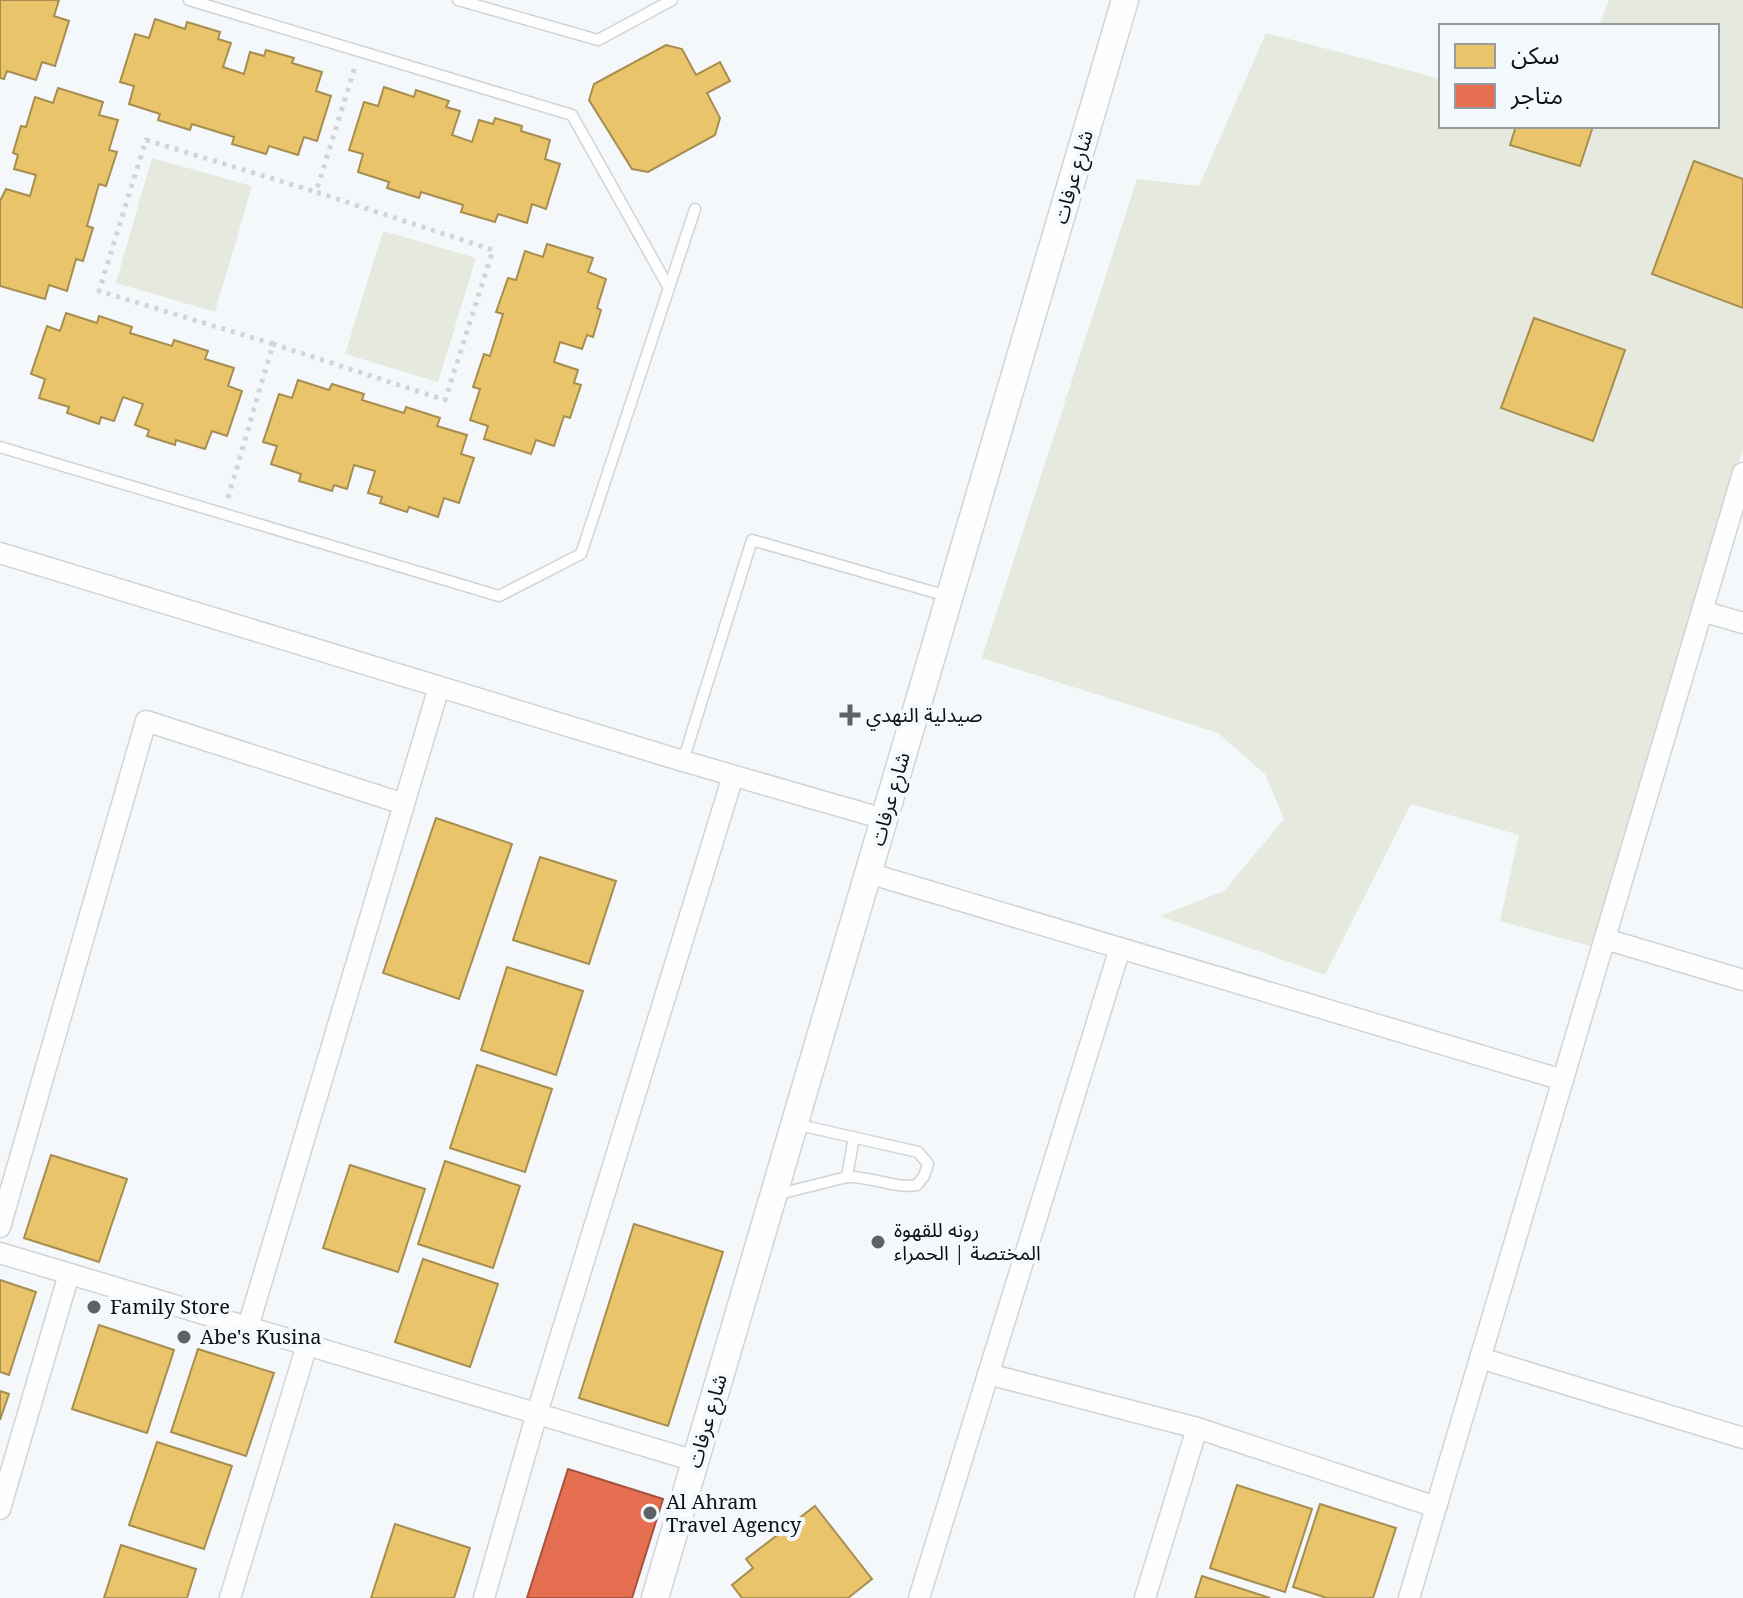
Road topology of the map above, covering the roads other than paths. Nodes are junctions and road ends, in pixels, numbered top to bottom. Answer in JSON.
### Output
{"nodes":[{"id":1,"x":189,"y":0,"type":"edge"},
{"id":2,"x":458,"y":0,"type":"edge"},
{"id":3,"x":672,"y":0,"type":"edge"},
{"id":4,"x":1125,"y":0,"type":"edge"},
{"id":5,"x":695,"y":209,"type":"dead end"},
{"id":6,"x":669,"y":288,"type":"junction"},
{"id":7,"x":0,"y":447,"type":"edge"},
{"id":8,"x":1743,"y":473,"type":"edge"},
{"id":9,"x":0,"y":553,"type":"edge"},
{"id":10,"x":949,"y":597,"type":"junction"},
{"id":11,"x":1702,"y":611,"type":"junction"},
{"id":12,"x":1743,"y":623,"type":"edge"},
{"id":13,"x":439,"y":687,"type":"junction"},
{"id":14,"x":683,"y":761,"type":"junction"},
{"id":15,"x":733,"y":776,"type":"junction"},
{"id":16,"x":404,"y":804,"type":"junction"},
{"id":17,"x":884,"y":819,"type":"junction"},
{"id":18,"x":868,"y":873,"type":"junction"},
{"id":19,"x":1605,"y":939,"type":"junction"},
{"id":20,"x":1120,"y":948,"type":"junction"},
{"id":21,"x":1743,"y":980,"type":"edge"},
{"id":22,"x":1563,"y":1080,"type":"junction"},
{"id":23,"x":794,"y":1124,"type":"junction"},
{"id":24,"x":854,"y":1137,"type":"junction"},
{"id":25,"x":847,"y":1177,"type":"junction"},
{"id":26,"x":773,"y":1196,"type":"junction"},
{"id":27,"x":0,"y":1227,"type":"edge"},
{"id":28,"x":0,"y":1253,"type":"edge"},
{"id":29,"x":69,"y":1274,"type":"junction"},
{"id":30,"x":248,"y":1327,"type":"junction"},
{"id":31,"x":307,"y":1345,"type":"junction"},
{"id":32,"x":1480,"y":1358,"type":"junction"},
{"id":33,"x":988,"y":1374,"type":"junction"},
{"id":34,"x":537,"y":1413,"type":"junction"},
{"id":35,"x":1197,"y":1428,"type":"junction"},
{"id":36,"x":1743,"y":1438,"type":"edge"},
{"id":37,"x":695,"y":1461,"type":"junction"},
{"id":38,"x":1436,"y":1507,"type":"junction"},
{"id":39,"x":0,"y":1509,"type":"edge"},
{"id":40,"x":230,"y":1598,"type":"edge"},
{"id":41,"x":484,"y":1598,"type":"edge"},
{"id":42,"x":655,"y":1598,"type":"edge"},
{"id":43,"x":919,"y":1598,"type":"edge"},
{"id":44,"x":1145,"y":1598,"type":"edge"},
{"id":45,"x":1409,"y":1598,"type":"edge"}],
"edges":[{"from":1,"to":6,"type":"lane"},
{"from":2,"to":3,"type":"lane"},
{"from":4,"to":10,"type":"street","name":"شارع عرفات"},
{"from":5,"to":6,"type":"lane"},
{"from":6,"to":7,"type":"lane"},
{"from":8,"to":11,"type":"street"},
{"from":9,"to":13,"type":"street"},
{"from":10,"to":14,"type":"lane"},
{"from":10,"to":17,"type":"street","name":"شارع عرفات"},
{"from":11,"to":12,"type":"street"},
{"from":11,"to":19,"type":"street"},
{"from":13,"to":14,"type":"street"},
{"from":13,"to":16,"type":"street"},
{"from":14,"to":15,"type":"street"},
{"from":15,"to":17,"type":"street"},
{"from":15,"to":34,"type":"street"},
{"from":16,"to":27,"type":"street"},
{"from":16,"to":30,"type":"street"},
{"from":17,"to":18,"type":"street","name":"شارع عرفات"},
{"from":18,"to":20,"type":"street"},
{"from":18,"to":23,"type":"street","name":"شارع عرفات"},
{"from":19,"to":21,"type":"street"},
{"from":19,"to":22,"type":"street"},
{"from":20,"to":22,"type":"street"},
{"from":20,"to":33,"type":"street"},
{"from":22,"to":32,"type":"street"},
{"from":23,"to":24,"type":"lane"},
{"from":23,"to":26,"type":"street","name":"شارع عرفات"},
{"from":24,"to":25,"type":"lane"},
{"from":24,"to":25,"type":"lane"},
{"from":25,"to":26,"type":"lane"},
{"from":26,"to":37,"type":"street","name":"شارع عرفات"},
{"from":28,"to":29,"type":"street"},
{"from":29,"to":30,"type":"street"},
{"from":29,"to":39,"type":"street"},
{"from":30,"to":31,"type":"street"},
{"from":31,"to":34,"type":"street"},
{"from":31,"to":40,"type":"street"},
{"from":32,"to":36,"type":"street"},
{"from":32,"to":38,"type":"street"},
{"from":33,"to":35,"type":"street"},
{"from":33,"to":43,"type":"street"},
{"from":34,"to":37,"type":"street"},
{"from":34,"to":41,"type":"street"},
{"from":35,"to":38,"type":"street"},
{"from":35,"to":44,"type":"street"},
{"from":37,"to":42,"type":"street","name":"شارع عرفات"},
{"from":38,"to":45,"type":"street"}]}
